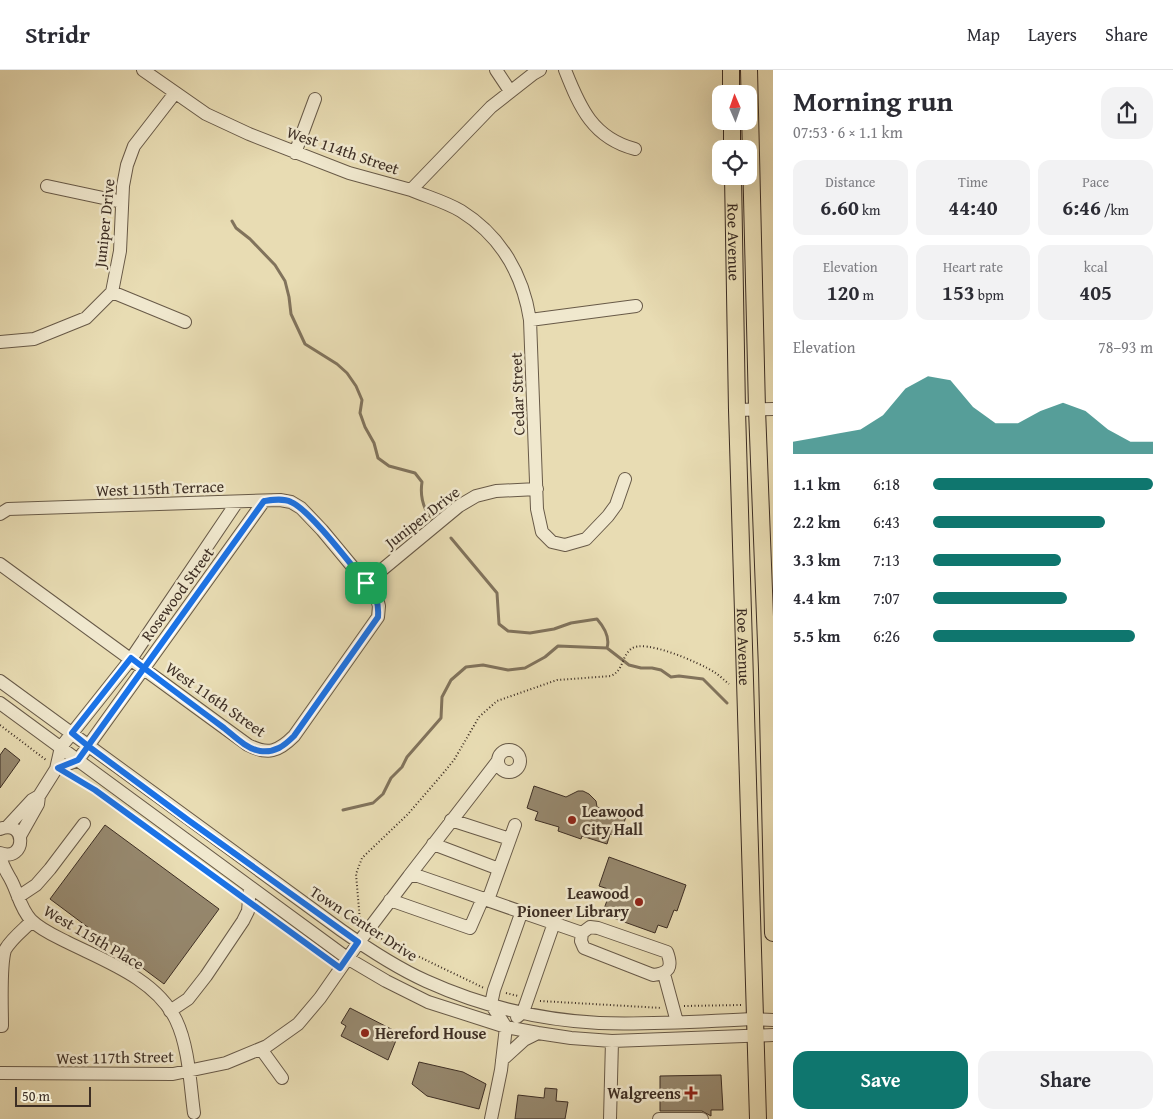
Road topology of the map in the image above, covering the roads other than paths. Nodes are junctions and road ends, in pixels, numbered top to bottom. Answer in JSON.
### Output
{"nodes":[{"id":1,"x":143,"y":70,"type":"edge"},
{"id":2,"x":496,"y":70,"type":"edge"},
{"id":3,"x":540,"y":70,"type":"edge"},
{"id":4,"x":566,"y":70,"type":"edge"},
{"id":5,"x":731,"y":70,"type":"edge"},
{"id":6,"x":749,"y":70,"type":"edge"},
{"id":7,"x":731,"y":85,"type":"edge"},
{"id":8,"x":510,"y":91,"type":"junction"},
{"id":9,"x":174,"y":93,"type":"junction"},
{"id":10,"x":315,"y":99,"type":"dead end"},
{"id":11,"x":635,"y":149,"type":"dead end"},
{"id":12,"x":295,"y":152,"type":"junction"},
{"id":13,"x":733,"y":185,"type":"edge"},
{"id":14,"x":47,"y":186,"type":"dead end"},
{"id":15,"x":411,"y":190,"type":"junction"},
{"id":16,"x":122,"y":202,"type":"junction"},
{"id":17,"x":112,"y":292,"type":"junction"},
{"id":18,"x":636,"y":306,"type":"dead end"},
{"id":19,"x":530,"y":320,"type":"junction"},
{"id":20,"x":185,"y":322,"type":"dead end"},
{"id":21,"x":0,"y":342,"type":"edge"},
{"id":22,"x":765,"y":409,"type":"edge"},
{"id":23,"x":737,"y":410,"type":"junction"},
{"id":24,"x":625,"y":479,"type":"dead end"},
{"id":25,"x":537,"y":489,"type":"junction"},
{"id":26,"x":264,"y":501,"type":"junction"},
{"id":27,"x":237,"y":502,"type":"junction"},
{"id":28,"x":0,"y":514,"type":"edge"},
{"id":29,"x":199,"y":558,"type":"junction"},
{"id":30,"x":0,"y":564,"type":"edge"},
{"id":31,"x":214,"y":570,"type":"junction"},
{"id":32,"x":366,"y":583,"type":"junction"},
{"id":33,"x":168,"y":603,"type":"junction"},
{"id":34,"x":183,"y":612,"type":"junction"},
{"id":35,"x":744,"y":632,"type":"junction"},
{"id":36,"x":131,"y":658,"type":"junction"},
{"id":37,"x":143,"y":668,"type":"junction"},
{"id":38,"x":770,"y":669,"type":"edge"},
{"id":39,"x":0,"y":681,"type":"edge"},
{"id":40,"x":0,"y":703,"type":"edge"},
{"id":41,"x":72,"y":733,"type":"junction"},
{"id":42,"x":88,"y":746,"type":"junction"},
{"id":43,"x":61,"y":747,"type":"junction"},
{"id":44,"x":78,"y":760,"type":"junction"},
{"id":45,"x":498,"y":762,"type":"dead end"},
{"id":46,"x":57,"y":768,"type":"junction"},
{"id":47,"x":39,"y":796,"type":"junction"},
{"id":48,"x":451,"y":820,"type":"junction"},
{"id":49,"x":84,"y":824,"type":"dead end"},
{"id":50,"x":515,"y":826,"type":"dead end"},
{"id":51,"x":4,"y":828,"type":"edge"},
{"id":52,"x":20,"y":836,"type":"junction"},
{"id":53,"x":510,"y":839,"type":"junction"},
{"id":54,"x":433,"y":844,"type":"junction"},
{"id":55,"x":15,"y":852,"type":"junction"},
{"id":56,"x":0,"y":854,"type":"edge"},
{"id":57,"x":499,"y":869,"type":"junction"},
{"id":58,"x":409,"y":876,"type":"junction"},
{"id":59,"x":10,"y":879,"type":"junction"},
{"id":60,"x":250,"y":887,"type":"junction"},
{"id":61,"x":18,"y":897,"type":"junction"},
{"id":62,"x":486,"y":899,"type":"junction"},
{"id":63,"x":390,"y":900,"type":"junction"},
{"id":64,"x":522,"y":912,"type":"junction"},
{"id":65,"x":32,"y":921,"type":"junction"},
{"id":66,"x":554,"y":923,"type":"junction"},
{"id":67,"x":582,"y":933,"type":"junction"},
{"id":68,"x":773,"y":933,"type":"edge"},
{"id":69,"x":358,"y":942,"type":"junction"},
{"id":70,"x":344,"y":963,"type":"junction"},
{"id":71,"x":664,"y":974,"type":"junction"},
{"id":72,"x":1,"y":996,"type":"edge"},
{"id":73,"x":491,"y":1004,"type":"junction"},
{"id":74,"x":170,"y":1011,"type":"junction"},
{"id":75,"x":523,"y":1012,"type":"junction"},
{"id":76,"x":754,"y":1019,"type":"junction"},
{"id":77,"x":773,"y":1020,"type":"edge"},
{"id":78,"x":678,"y":1022,"type":"junction"},
{"id":79,"x":0,"y":1026,"type":"edge"},
{"id":80,"x":506,"y":1027,"type":"junction"},
{"id":81,"x":538,"y":1033,"type":"junction"},
{"id":82,"x":773,"y":1035,"type":"edge"},
{"id":83,"x":755,"y":1036,"type":"junction"},
{"id":84,"x":612,"y":1040,"type":"junction"},
{"id":85,"x":261,"y":1048,"type":"junction"},
{"id":86,"x":502,"y":1060,"type":"junction"},
{"id":87,"x":188,"y":1071,"type":"junction"},
{"id":88,"x":0,"y":1073,"type":"edge"},
{"id":89,"x":282,"y":1078,"type":"dead end"},
{"id":90,"x":194,"y":1113,"type":"dead end"},
{"id":91,"x":491,"y":1119,"type":"edge"},
{"id":92,"x":610,"y":1119,"type":"edge"},
{"id":93,"x":659,"y":1119,"type":"edge"},
{"id":94,"x":702,"y":1119,"type":"edge"},
{"id":95,"x":758,"y":1119,"type":"edge"}],
"edges":[{"from":1,"to":9,"type":"street","name":"West 114th Street"},
{"from":2,"to":8,"type":"street"},
{"from":3,"to":8,"type":"street","name":"West 114th Street"},
{"from":4,"to":11,"type":"street"},
{"from":5,"to":7,"type":"main road"},
{"from":6,"to":22,"type":"main road","name":"Roe Avenue"},
{"from":8,"to":15,"type":"street","name":"West 114th Street"},
{"from":9,"to":12,"type":"street","name":"West 114th Street"},
{"from":9,"to":16,"type":"street","name":"Juniper Drive"},
{"from":10,"to":12,"type":"street"},
{"from":12,"to":15,"type":"street","name":"West 114th Street"},
{"from":13,"to":23,"type":"main road","name":"Roe Avenue"},
{"from":14,"to":16,"type":"street"},
{"from":15,"to":19,"type":"street","name":"Cedar Street"},
{"from":16,"to":17,"type":"street","name":"Juniper Drive"},
{"from":17,"to":20,"type":"street","name":"Juniper Drive"},
{"from":17,"to":21,"type":"street"},
{"from":18,"to":19,"type":"street"},
{"from":19,"to":25,"type":"street","name":"Cedar Street"},
{"from":22,"to":23,"type":"street"},
{"from":22,"to":38,"type":"main road","name":"Roe Avenue"},
{"from":23,"to":35,"type":"main road","name":"Roe Avenue"},
{"from":24,"to":25,"type":"street","name":"Cedar Street"},
{"from":25,"to":32,"type":"street","name":"Juniper Drive"},
{"from":26,"to":27,"type":"street","name":"West 115th Terrace"},
{"from":26,"to":31,"type":"street","name":"Rosewood Street"},
{"from":26,"to":32,"type":"street","name":"West 115th Terrace"},
{"from":27,"to":28,"type":"street","name":"West 115th Terrace"},
{"from":27,"to":29,"type":"street","name":"Rosewood Street"},
{"from":29,"to":31,"type":"street"},
{"from":29,"to":33,"type":"street","name":"Rosewood Street"},
{"from":30,"to":36,"type":"street","name":"West 116th Street"},
{"from":31,"to":34,"type":"street","name":"Rosewood Street"},
{"from":32,"to":37,"type":"street","name":"West 116th Street"},
{"from":33,"to":34,"type":"street"},
{"from":33,"to":36,"type":"street","name":"Rosewood Street"},
{"from":34,"to":37,"type":"street","name":"Rosewood Street"},
{"from":35,"to":38,"type":"main road"},
{"from":35,"to":76,"type":"main road","name":"Roe Avenue"},
{"from":36,"to":37,"type":"street","name":"West 116th Street"},
{"from":36,"to":41,"type":"street","name":"Rosewood Street"},
{"from":37,"to":42,"type":"street","name":"Rosewood Street"},
{"from":38,"to":68,"type":"main road","name":"Roe Avenue"},
{"from":39,"to":41,"type":"street","name":"Town Center Drive"},
{"from":40,"to":43,"type":"street"},
{"from":41,"to":42,"type":"street","name":"Town Center Drive"},
{"from":41,"to":43,"type":"street","name":"Rosewood Street"},
{"from":42,"to":44,"type":"street","name":"Rosewood Street"},
{"from":42,"to":69,"type":"street","name":"Town Center Drive"},
{"from":43,"to":44,"type":"street"},
{"from":43,"to":46,"type":"street","name":"Rosewood Street"},
{"from":44,"to":46,"type":"street"},
{"from":44,"to":60,"type":"street"},
{"from":45,"to":48,"type":"street","name":"West 117th Street"},
{"from":46,"to":47,"type":"street","name":"Rosewood Street"},
{"from":47,"to":51,"type":"street","name":"Rosewood Street"},
{"from":47,"to":52,"type":"street","name":"Rosewood Street"},
{"from":48,"to":53,"type":"street"},
{"from":48,"to":54,"type":"street","name":"West 117th Street"},
{"from":49,"to":61,"type":"street"},
{"from":50,"to":53,"type":"street"},
{"from":51,"to":52,"type":"street"},
{"from":52,"to":55,"type":"street","name":"Rosewood Street"},
{"from":53,"to":57,"type":"street"},
{"from":54,"to":57,"type":"street"},
{"from":54,"to":58,"type":"street","name":"West 117th Street"},
{"from":55,"to":56,"type":"street"},
{"from":55,"to":59,"type":"street"},
{"from":56,"to":59,"type":"street","name":"West 115th Place"},
{"from":57,"to":62,"type":"street"},
{"from":58,"to":62,"type":"street"},
{"from":58,"to":63,"type":"street","name":"West 117th Street"},
{"from":59,"to":61,"type":"street","name":"West 115th Place"},
{"from":60,"to":70,"type":"street"},
{"from":60,"to":74,"type":"street"},
{"from":61,"to":65,"type":"street","name":"West 115th Place"},
{"from":62,"to":63,"type":"street"},
{"from":62,"to":64,"type":"street"},
{"from":63,"to":69,"type":"street","name":"West 117th Street"},
{"from":64,"to":66,"type":"street"},
{"from":64,"to":73,"type":"street"},
{"from":65,"to":72,"type":"street"},
{"from":65,"to":74,"type":"street","name":"West 115th Place"},
{"from":66,"to":67,"type":"street"},
{"from":66,"to":75,"type":"street"},
{"from":67,"to":71,"type":"street"},
{"from":67,"to":71,"type":"street"},
{"from":69,"to":70,"type":"street","name":"West 117th Street"},
{"from":69,"to":73,"type":"street","name":"Town Center Drive"},
{"from":70,"to":80,"type":"street"},
{"from":70,"to":85,"type":"street","name":"West 117th Street"},
{"from":71,"to":78,"type":"street"},
{"from":72,"to":79,"type":"street"},
{"from":73,"to":75,"type":"street","name":"Town Center Drive"},
{"from":73,"to":80,"type":"street"},
{"from":74,"to":87,"type":"street","name":"West 115th Place"},
{"from":75,"to":78,"type":"street","name":"Town Center Drive"},
{"from":75,"to":80,"type":"street"},
{"from":76,"to":77,"type":"street","name":"Town Center Drive"},
{"from":76,"to":78,"type":"street","name":"Town Center Drive"},
{"from":76,"to":83,"type":"main road","name":"Roe Avenue"},
{"from":80,"to":81,"type":"street"},
{"from":80,"to":86,"type":"street"},
{"from":81,"to":84,"type":"street"},
{"from":81,"to":86,"type":"street"},
{"from":82,"to":83,"type":"street"},
{"from":83,"to":84,"type":"street"},
{"from":83,"to":95,"type":"main road","name":"Roe Avenue"},
{"from":84,"to":92,"type":"street"},
{"from":85,"to":87,"type":"street","name":"West 117th Street"},
{"from":85,"to":89,"type":"street"},
{"from":86,"to":91,"type":"street"},
{"from":87,"to":88,"type":"street","name":"West 117th Street"},
{"from":87,"to":90,"type":"street","name":"West 115th Place"},
{"from":93,"to":94,"type":"street"}]}
